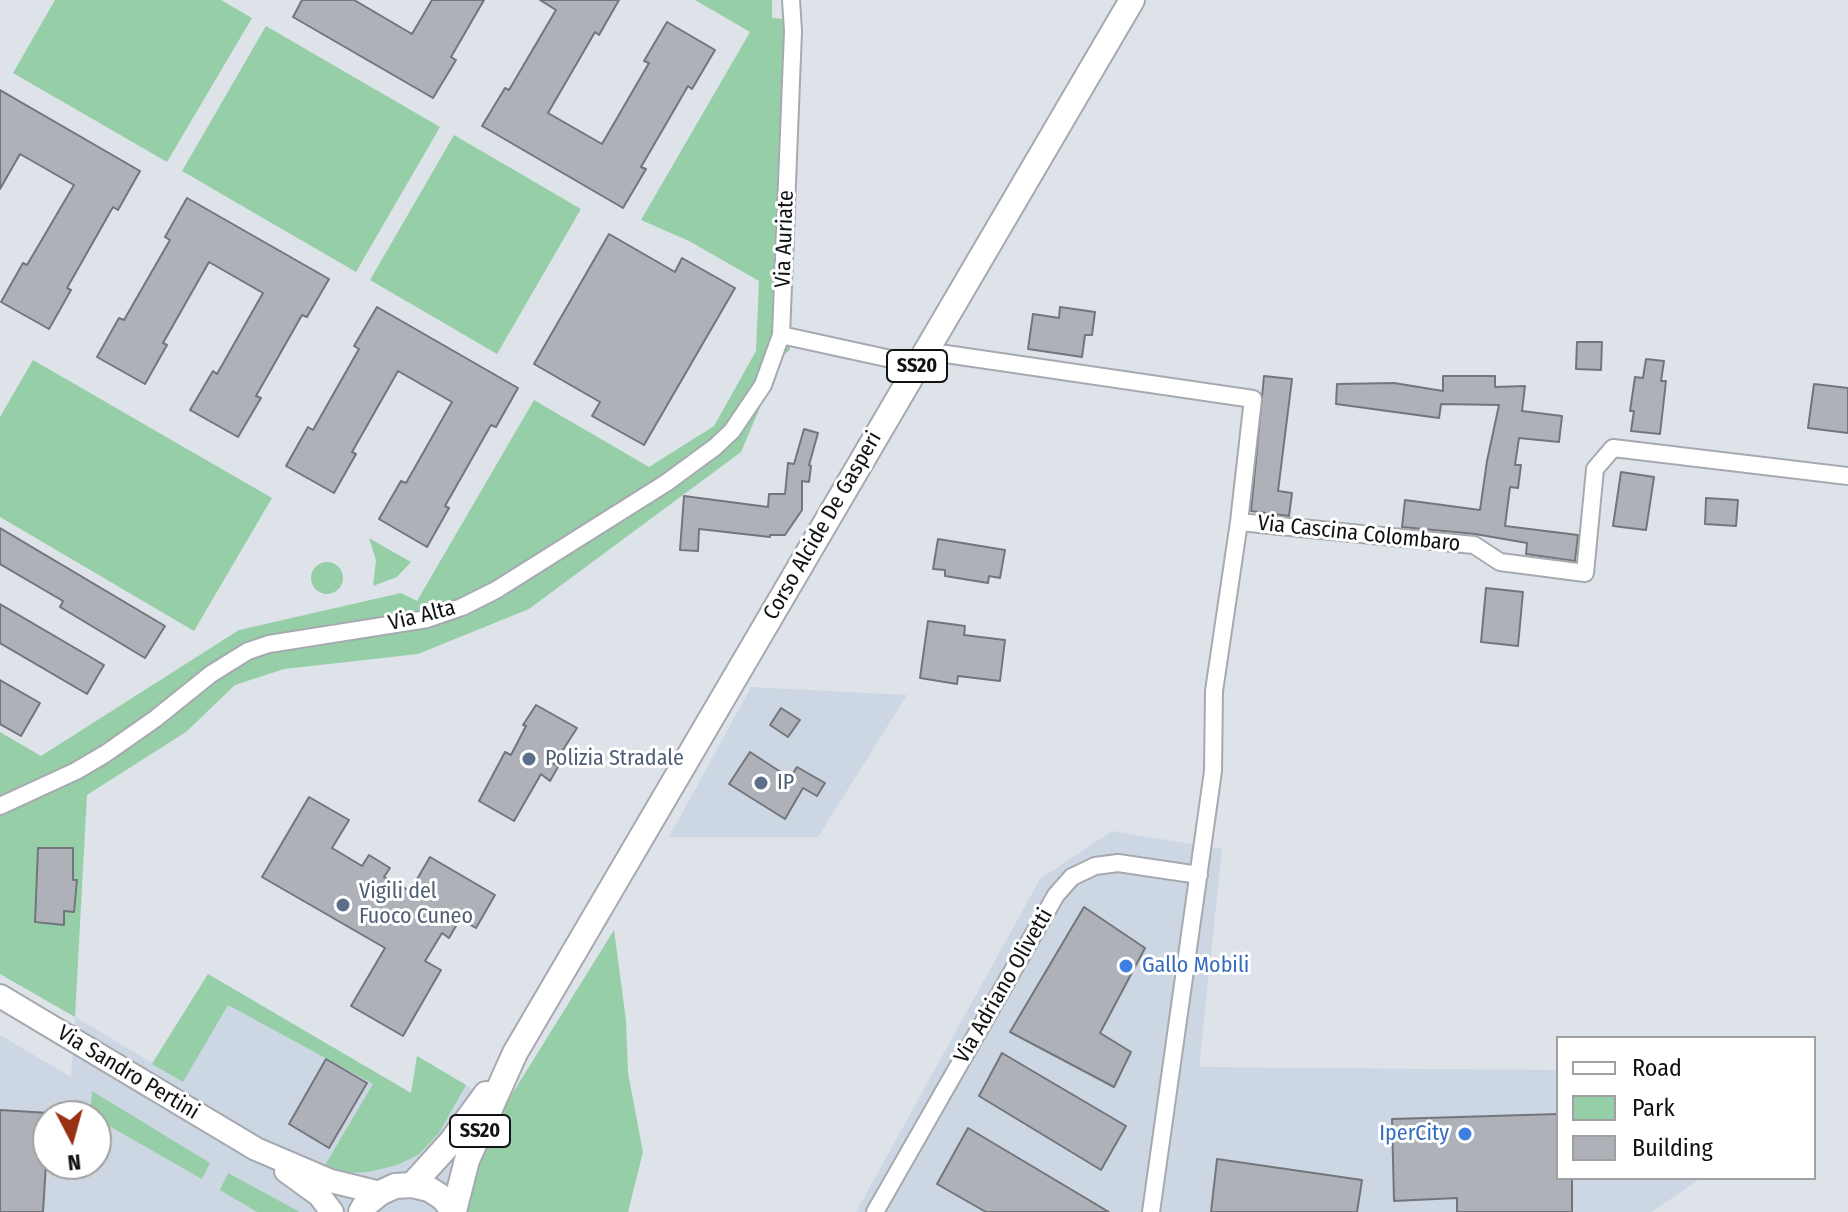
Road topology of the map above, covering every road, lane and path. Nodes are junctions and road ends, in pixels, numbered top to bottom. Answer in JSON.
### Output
{"nodes":[{"id":1,"x":791,"y":0,"type":"edge"},
{"id":2,"x":1132,"y":0,"type":"edge"},
{"id":3,"x":781,"y":335,"type":"junction"},
{"id":4,"x":921,"y":359,"type":"junction"},
{"id":5,"x":1848,"y":476,"type":"edge"},
{"id":6,"x":1239,"y":522,"type":"junction"},
{"id":7,"x":0,"y":806,"type":"edge"},
{"id":8,"x":1199,"y":875,"type":"junction"},
{"id":9,"x":0,"y":996,"type":"edge"},
{"id":10,"x":515,"y":1053,"type":"junction"},
{"id":11,"x":256,"y":1149,"type":"junction"},
{"id":12,"x":412,"y":1185,"type":"junction"},
{"id":13,"x":380,"y":1193,"type":"junction"},
{"id":14,"x":332,"y":1212,"type":"edge"},
{"id":15,"x":361,"y":1212,"type":"edge"},
{"id":16,"x":454,"y":1212,"type":"edge"},
{"id":17,"x":875,"y":1212,"type":"edge"},
{"id":18,"x":1151,"y":1212,"type":"edge"}],
"edges":[{"from":1,"to":3,"type":"street","name":"Via Auriate"},
{"from":2,"to":4,"type":"main road","name":"Corso Alcide De Gasperi","number":"SS20"},
{"from":3,"to":4,"type":"street"},
{"from":3,"to":7,"type":"street","name":"Via Alta"},
{"from":4,"to":6,"type":"street","name":"Via Cascina Colombaro"},
{"from":4,"to":10,"type":"main road","name":"Corso Alcide De Gasperi","number":"SS20"},
{"from":5,"to":6,"type":"street","name":"Via Cascina Colombaro"},
{"from":6,"to":8,"type":"street","name":"Via Cascina Colombaro"},
{"from":8,"to":17,"type":"street","name":"Via Adriano Olivetti"},
{"from":8,"to":18,"type":"street","name":"Via Cascina Colombaro"},
{"from":9,"to":11,"type":"street","name":"Via Sandro Pertini"},
{"from":10,"to":12,"type":"main road","name":"Corso Alcide De Gasperi","number":"SS20"},
{"from":10,"to":16,"type":"main road","name":"Corso Alcide De Gasperi","number":"SS20"},
{"from":11,"to":13,"type":"street","name":"Via Sandro Pertini"},
{"from":11,"to":14,"type":"street","name":"Via Sandro Pertini"},
{"from":12,"to":13,"type":"main road"},
{"from":12,"to":16,"type":"main road"},
{"from":13,"to":15,"type":"main road"}]}
